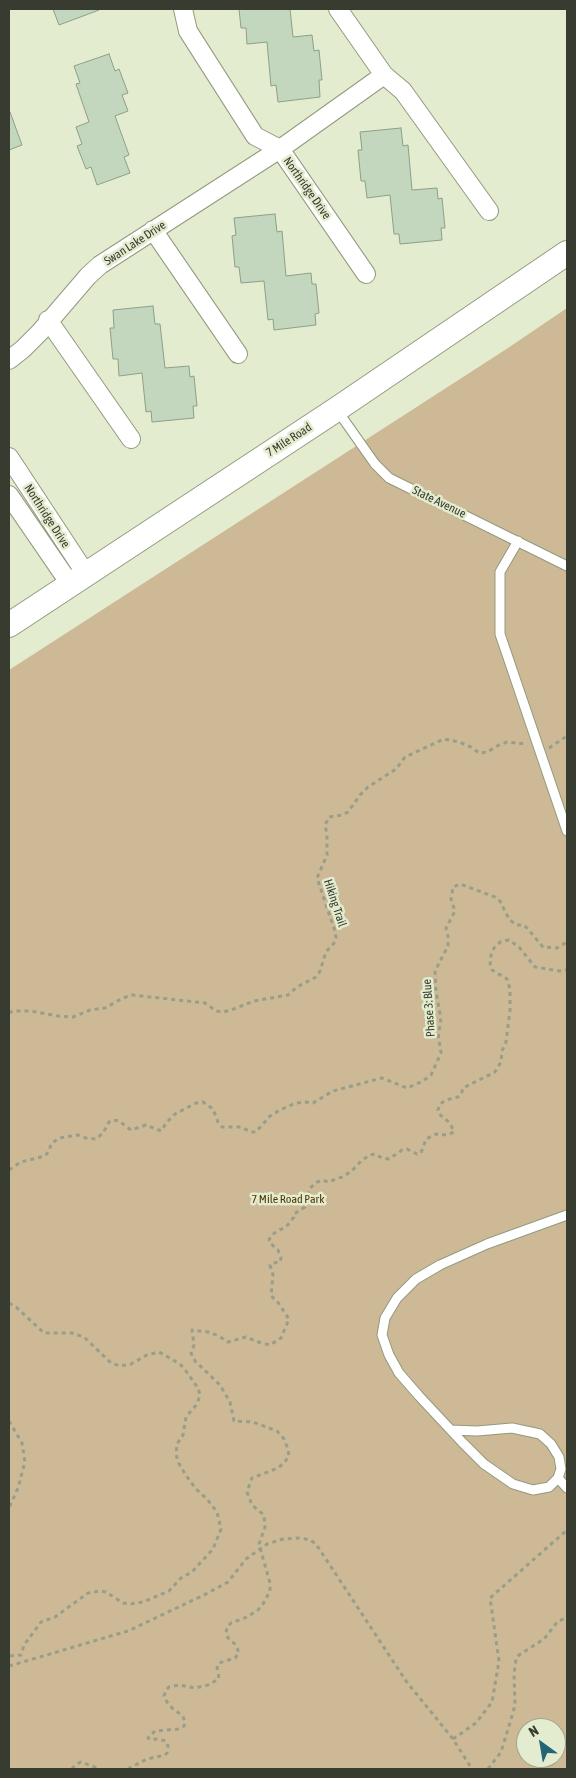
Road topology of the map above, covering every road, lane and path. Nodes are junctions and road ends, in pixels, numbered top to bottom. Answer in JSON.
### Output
{"nodes":[{"id":1,"x":183,"y":9,"type":"edge"},
{"id":2,"x":338,"y":9,"type":"edge"},
{"id":3,"x":384,"y":75,"type":"junction"},
{"id":4,"x":280,"y":149,"type":"junction"},
{"id":5,"x":489,"y":211,"type":"dead end"},
{"id":6,"x":153,"y":230,"type":"junction"},
{"id":7,"x":567,"y":253,"type":"edge"},
{"id":8,"x":366,"y":274,"type":"dead end"},
{"id":9,"x":48,"y":320,"type":"junction"},
{"id":10,"x":238,"y":354,"type":"dead end"},
{"id":11,"x":9,"y":360,"type":"edge"},
{"id":12,"x":337,"y":409,"type":"junction"},
{"id":13,"x":131,"y":439,"type":"dead end"},
{"id":14,"x":9,"y":457,"type":"edge"},
{"id":15,"x":9,"y":495,"type":"edge"},
{"id":16,"x":518,"y":541,"type":"junction"},
{"id":17,"x":567,"y":566,"type":"edge"},
{"id":18,"x":78,"y":579,"type":"junction"},
{"id":19,"x":9,"y":625,"type":"edge"},
{"id":20,"x":567,"y":736,"type":"edge"},
{"id":21,"x":539,"y":748,"type":"junction"},
{"id":22,"x":567,"y":831,"type":"edge"},
{"id":23,"x":567,"y":942,"type":"edge"},
{"id":24,"x":567,"y":970,"type":"edge"},
{"id":25,"x":9,"y":1013,"type":"edge"},
{"id":26,"x":9,"y":1170,"type":"edge"},
{"id":27,"x":567,"y":1215,"type":"edge"},
{"id":28,"x":9,"y":1303,"type":"edge"},
{"id":29,"x":9,"y":1421,"type":"edge"},
{"id":30,"x":451,"y":1430,"type":"junction"},
{"id":31,"x":558,"y":1478,"type":"junction"},
{"id":32,"x":567,"y":1488,"type":"edge"},
{"id":33,"x":9,"y":1508,"type":"edge"},
{"id":34,"x":567,"y":1530,"type":"edge"},
{"id":35,"x":261,"y":1548,"type":"junction"},
{"id":36,"x":567,"y":1618,"type":"edge"},
{"id":37,"x":9,"y":1656,"type":"edge"},
{"id":38,"x":9,"y":1666,"type":"edge"},
{"id":39,"x":453,"y":1739,"type":"junction"},
{"id":40,"x":72,"y":1769,"type":"edge"},
{"id":41,"x":100,"y":1769,"type":"edge"},
{"id":42,"x":128,"y":1769,"type":"edge"},
{"id":43,"x":472,"y":1769,"type":"edge"},
{"id":44,"x":488,"y":1769,"type":"edge"}],
"edges":[{"from":1,"to":4,"type":"street","name":"Northridge Drive"},
{"from":2,"to":3,"type":"street"},
{"from":3,"to":4,"type":"street","name":"Swan Lake Drive"},
{"from":3,"to":5,"type":"street"},
{"from":4,"to":6,"type":"street","name":"Swan Lake Drive"},
{"from":4,"to":8,"type":"street","name":"Northridge Drive"},
{"from":6,"to":9,"type":"street","name":"Swan Lake Drive"},
{"from":6,"to":10,"type":"street"},
{"from":7,"to":12,"type":"street","name":"7 Mile Road"},
{"from":9,"to":11,"type":"street","name":"Swan Lake Drive"},
{"from":9,"to":13,"type":"street"},
{"from":12,"to":16,"type":"lane","name":"State Avenue"},
{"from":12,"to":18,"type":"street","name":"7 Mile Road"},
{"from":14,"to":18,"type":"street","name":"Northridge Drive"},
{"from":15,"to":18,"type":"street","name":"Northridge Drive"},
{"from":16,"to":17,"type":"lane","name":"State Avenue"},
{"from":16,"to":21,"type":"lane"},
{"from":18,"to":19,"type":"street","name":"7 Mile Road"},
{"from":20,"to":21,"type":"path"},
{"from":21,"to":22,"type":"lane"},
{"from":21,"to":25,"type":"path","name":"Hiking Trail"},
{"from":23,"to":26,"type":"path","name":"Phase 3: Blue"},
{"from":24,"to":35,"type":"path"},
{"from":27,"to":30,"type":"lane"},
{"from":28,"to":37,"type":"path"},
{"from":29,"to":33,"type":"path"},
{"from":30,"to":31,"type":"lane"},
{"from":30,"to":31,"type":"lane"},
{"from":31,"to":32,"type":"lane"},
{"from":34,"to":39,"type":"path"},
{"from":35,"to":38,"type":"path"},
{"from":35,"to":39,"type":"path"},
{"from":35,"to":42,"type":"path"},
{"from":36,"to":44,"type":"path"},
{"from":39,"to":43,"type":"path"},
{"from":40,"to":41,"type":"path"}]}
